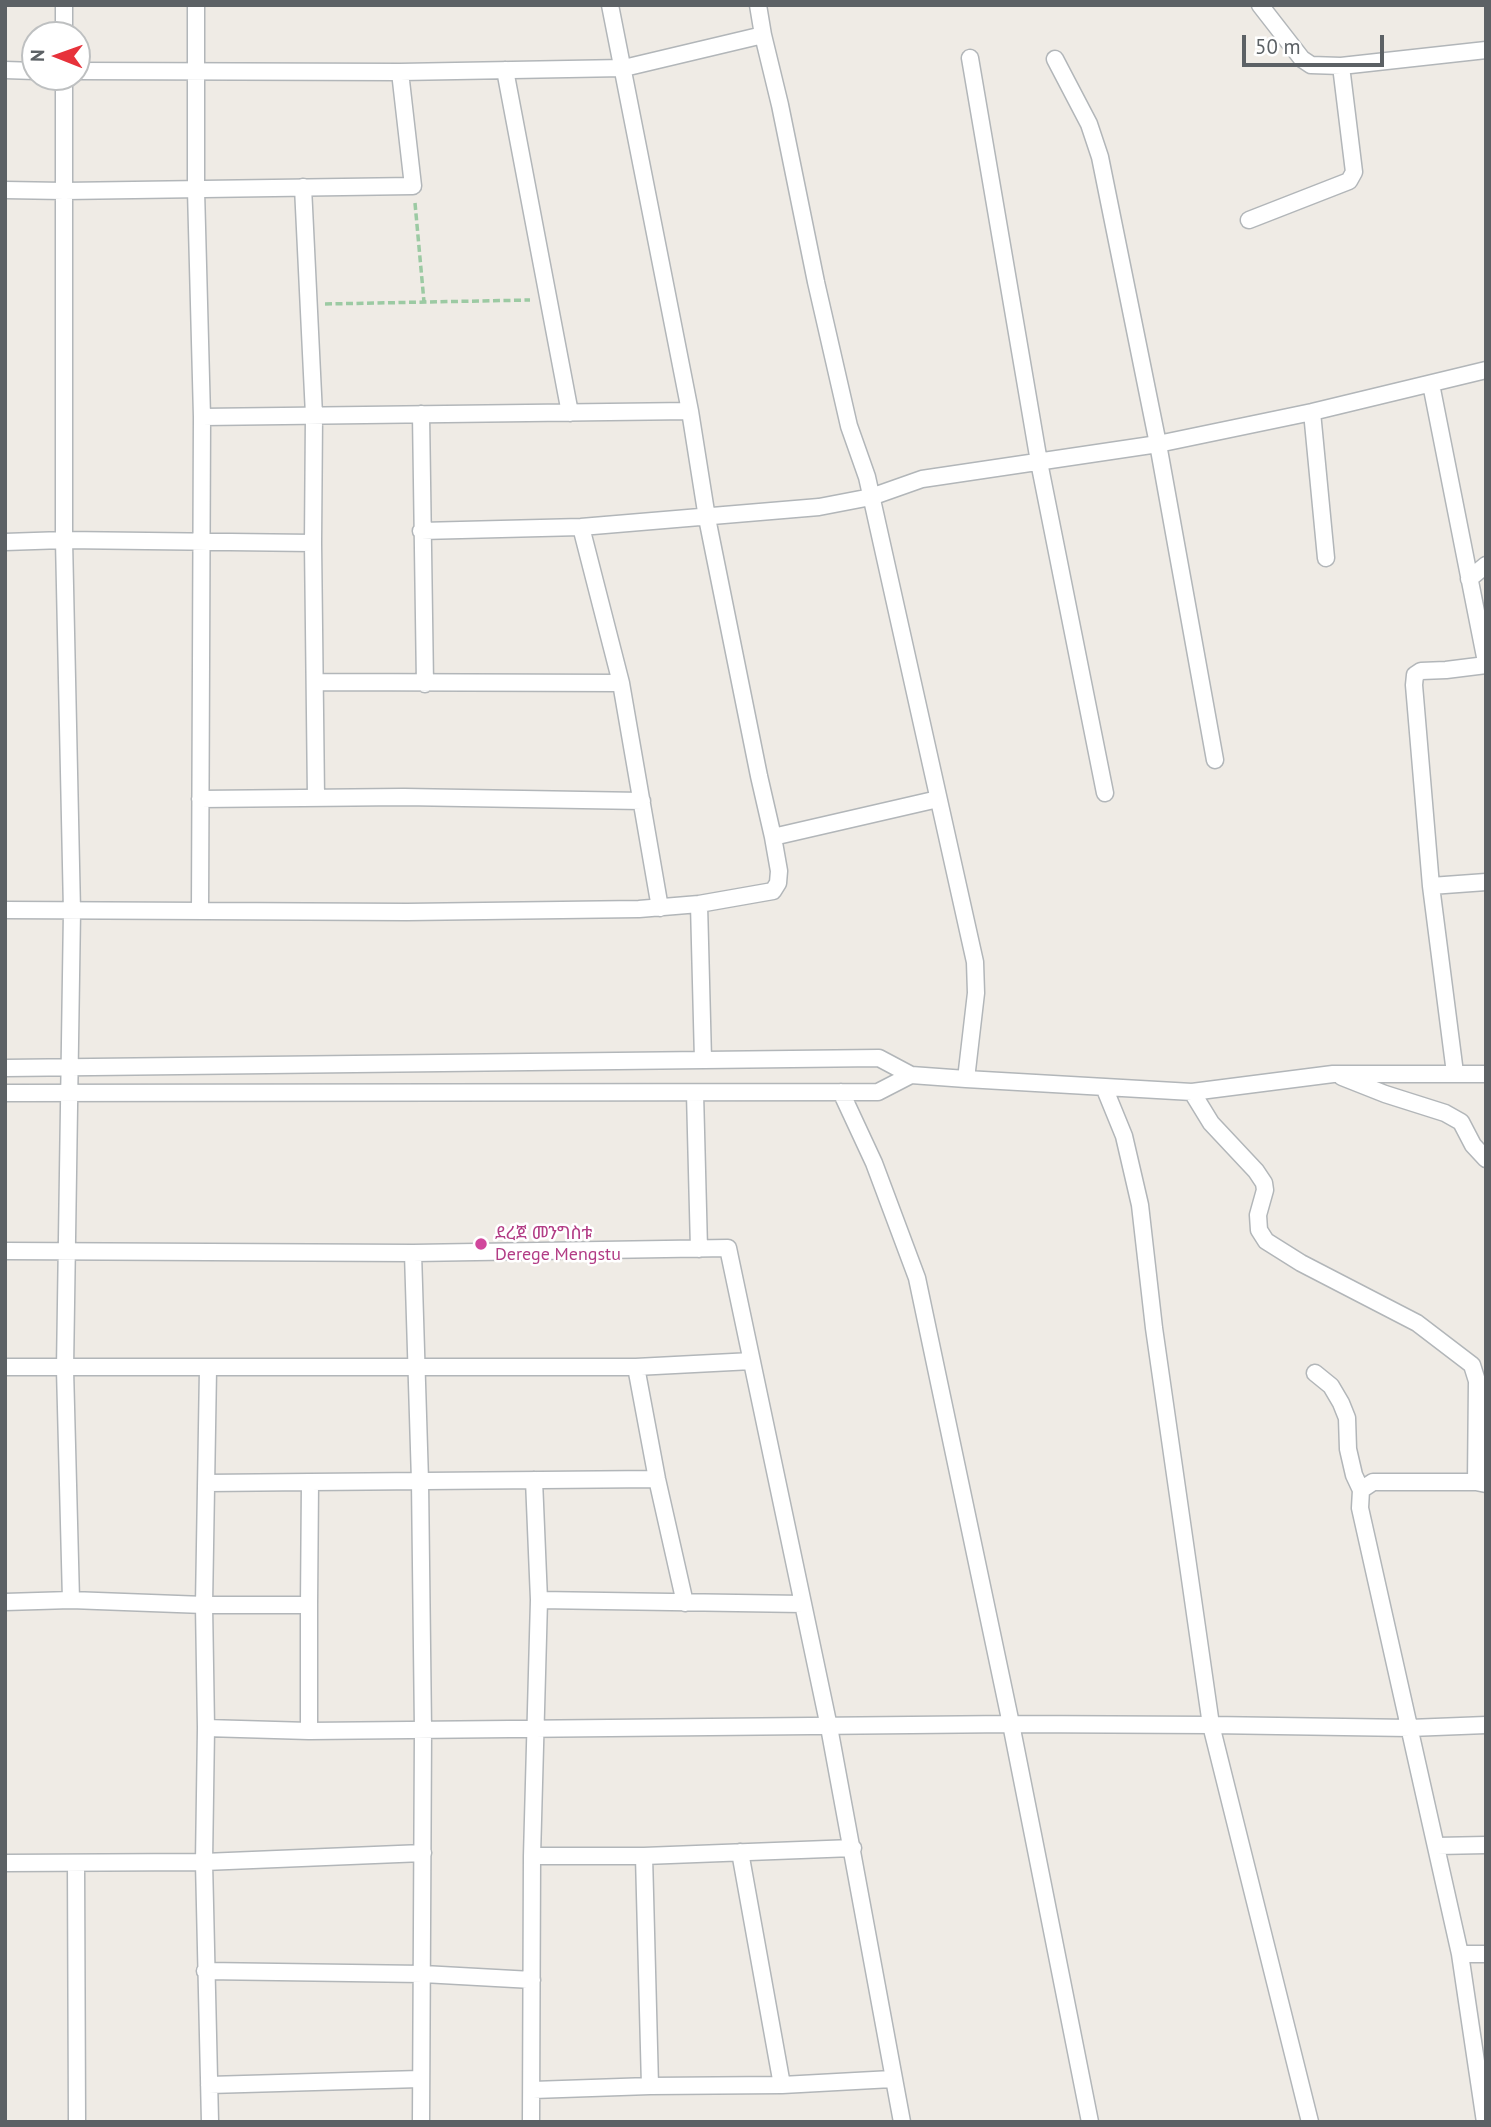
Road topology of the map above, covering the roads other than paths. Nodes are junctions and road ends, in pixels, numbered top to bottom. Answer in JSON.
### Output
{"nodes":[{"id":1,"x":197,"y":5,"type":"edge"},
{"id":2,"x":610,"y":5,"type":"edge"},
{"id":3,"x":758,"y":5,"type":"edge"},
{"id":4,"x":1260,"y":5,"type":"edge"},
{"id":5,"x":764,"y":35,"type":"junction"},
{"id":6,"x":1485,"y":55,"type":"edge"},
{"id":7,"x":970,"y":58,"type":"dead end"},
{"id":8,"x":1055,"y":59,"type":"dead end"},
{"id":9,"x":1341,"y":66,"type":"junction"},
{"id":10,"x":624,"y":68,"type":"junction"},
{"id":11,"x":505,"y":69,"type":"junction"},
{"id":12,"x":91,"y":71,"type":"edge"},
{"id":13,"x":197,"y":72,"type":"junction"},
{"id":14,"x":400,"y":72,"type":"junction"},
{"id":15,"x":64,"y":91,"type":"edge"},
{"id":16,"x":303,"y":187,"type":"junction"},
{"id":17,"x":5,"y":190,"type":"edge"},
{"id":18,"x":196,"y":190,"type":"junction"},
{"id":19,"x":64,"y":191,"type":"junction"},
{"id":20,"x":1248,"y":220,"type":"dead end"},
{"id":21,"x":1486,"y":370,"type":"edge"},
{"id":22,"x":1431,"y":384,"type":"junction"},
{"id":23,"x":690,"y":411,"type":"junction"},
{"id":24,"x":1312,"y":412,"type":"junction"},
{"id":25,"x":570,"y":413,"type":"junction"},
{"id":26,"x":421,"y":414,"type":"junction"},
{"id":27,"x":314,"y":415,"type":"junction"},
{"id":28,"x":202,"y":417,"type":"junction"},
{"id":29,"x":1158,"y":444,"type":"junction"},
{"id":30,"x":1039,"y":462,"type":"junction"},
{"id":31,"x":871,"y":497,"type":"junction"},
{"id":32,"x":707,"y":518,"type":"junction"},
{"id":33,"x":581,"y":527,"type":"junction"},
{"id":34,"x":421,"y":531,"type":"junction"},
{"id":35,"x":64,"y":540,"type":"junction"},
{"id":36,"x":201,"y":541,"type":"junction"},
{"id":37,"x":5,"y":542,"type":"edge"},
{"id":38,"x":313,"y":543,"type":"junction"},
{"id":39,"x":1326,"y":558,"type":"dead end"},
{"id":40,"x":1486,"y":565,"type":"edge"},
{"id":41,"x":1469,"y":579,"type":"junction"},
{"id":42,"x":1486,"y":664,"type":"edge"},
{"id":43,"x":315,"y":682,"type":"junction"},
{"id":44,"x":621,"y":683,"type":"junction"},
{"id":45,"x":425,"y":684,"type":"junction"},
{"id":46,"x":1215,"y":760,"type":"dead end"},
{"id":47,"x":1105,"y":793,"type":"dead end"},
{"id":48,"x":316,"y":798,"type":"junction"},
{"id":49,"x":200,"y":799,"type":"junction"},
{"id":50,"x":938,"y":799,"type":"junction"},
{"id":51,"x":642,"y":801,"type":"junction"},
{"id":52,"x":773,"y":836,"type":"junction"},
{"id":53,"x":1486,"y":881,"type":"edge"},
{"id":54,"x":1431,"y":886,"type":"junction"},
{"id":55,"x":699,"y":904,"type":"junction"},
{"id":56,"x":660,"y":908,"type":"junction"},
{"id":57,"x":5,"y":910,"type":"edge"},
{"id":58,"x":72,"y":911,"type":"junction"},
{"id":59,"x":200,"y":911,"type":"junction"},
{"id":60,"x":703,"y":1060,"type":"junction"},
{"id":61,"x":68,"y":1067,"type":"junction"},
{"id":62,"x":5,"y":1068,"type":"edge"},
{"id":63,"x":1455,"y":1073,"type":"junction"},
{"id":64,"x":1333,"y":1074,"type":"junction"},
{"id":65,"x":1486,"y":1074,"type":"edge"},
{"id":66,"x":911,"y":1075,"type":"junction"},
{"id":67,"x":966,"y":1079,"type":"junction"},
{"id":68,"x":1104,"y":1087,"type":"junction"},
{"id":69,"x":841,"y":1092,"type":"junction"},
{"id":70,"x":1192,"y":1092,"type":"junction"},
{"id":71,"x":5,"y":1093,"type":"edge"},
{"id":72,"x":695,"y":1093,"type":"junction"},
{"id":73,"x":68,"y":1094,"type":"junction"},
{"id":74,"x":1486,"y":1159,"type":"edge"},
{"id":75,"x":699,"y":1249,"type":"junction"},
{"id":76,"x":5,"y":1251,"type":"edge"},
{"id":77,"x":66,"y":1251,"type":"junction"},
{"id":78,"x":412,"y":1253,"type":"junction"},
{"id":79,"x":752,"y":1361,"type":"junction"},
{"id":80,"x":5,"y":1367,"type":"edge"},
{"id":81,"x":415,"y":1367,"type":"junction"},
{"id":82,"x":636,"y":1367,"type":"junction"},
{"id":83,"x":65,"y":1369,"type":"junction"},
{"id":84,"x":208,"y":1369,"type":"junction"},
{"id":85,"x":1314,"y":1373,"type":"dead end"},
{"id":86,"x":657,"y":1479,"type":"junction"},
{"id":87,"x":534,"y":1480,"type":"junction"},
{"id":88,"x":420,"y":1481,"type":"junction"},
{"id":89,"x":310,"y":1482,"type":"junction"},
{"id":90,"x":206,"y":1483,"type":"junction"},
{"id":91,"x":1481,"y":1483,"type":"edge"},
{"id":92,"x":1361,"y":1490,"type":"junction"},
{"id":93,"x":71,"y":1600,"type":"junction"},
{"id":94,"x":539,"y":1600,"type":"junction"},
{"id":95,"x":5,"y":1602,"type":"edge"},
{"id":96,"x":685,"y":1603,"type":"junction"},
{"id":97,"x":803,"y":1604,"type":"junction"},
{"id":98,"x":204,"y":1605,"type":"junction"},
{"id":99,"x":309,"y":1605,"type":"junction"},
{"id":100,"x":1011,"y":1724,"type":"junction"},
{"id":101,"x":1211,"y":1724,"type":"junction"},
{"id":102,"x":1486,"y":1725,"type":"edge"},
{"id":103,"x":830,"y":1727,"type":"junction"},
{"id":104,"x":206,"y":1728,"type":"junction"},
{"id":105,"x":537,"y":1728,"type":"junction"},
{"id":106,"x":1410,"y":1728,"type":"junction"},
{"id":107,"x":423,"y":1730,"type":"junction"},
{"id":108,"x":309,"y":1731,"type":"junction"},
{"id":109,"x":1486,"y":1845,"type":"edge"},
{"id":110,"x":1437,"y":1846,"type":"junction"},
{"id":111,"x":853,"y":1848,"type":"junction"},
{"id":112,"x":740,"y":1852,"type":"junction"},
{"id":113,"x":423,"y":1853,"type":"junction"},
{"id":114,"x":532,"y":1856,"type":"junction"},
{"id":115,"x":644,"y":1856,"type":"junction"},
{"id":116,"x":204,"y":1862,"type":"junction"},
{"id":117,"x":5,"y":1863,"type":"edge"},
{"id":118,"x":76,"y":1863,"type":"junction"},
{"id":119,"x":1460,"y":1954,"type":"junction"},
{"id":120,"x":1486,"y":1954,"type":"edge"},
{"id":121,"x":205,"y":1971,"type":"junction"},
{"id":122,"x":423,"y":1975,"type":"junction"},
{"id":123,"x":532,"y":1980,"type":"junction"},
{"id":124,"x":420,"y":2079,"type":"junction"},
{"id":125,"x":892,"y":2079,"type":"junction"},
{"id":126,"x":209,"y":2085,"type":"junction"},
{"id":127,"x":782,"y":2085,"type":"junction"},
{"id":128,"x":650,"y":2086,"type":"junction"},
{"id":129,"x":533,"y":2090,"type":"junction"},
{"id":130,"x":77,"y":2122,"type":"edge"},
{"id":131,"x":211,"y":2122,"type":"edge"},
{"id":132,"x":421,"y":2122,"type":"edge"},
{"id":133,"x":531,"y":2122,"type":"edge"},
{"id":134,"x":902,"y":2122,"type":"edge"},
{"id":135,"x":1090,"y":2122,"type":"edge"},
{"id":136,"x":1310,"y":2122,"type":"edge"},
{"id":137,"x":1485,"y":2122,"type":"edge"}],
"edges":[{"from":1,"to":13,"type":"street"},
{"from":2,"to":10,"type":"street"},
{"from":3,"to":5,"type":"street"},
{"from":4,"to":9,"type":"street"},
{"from":5,"to":10,"type":"street"},
{"from":5,"to":31,"type":"street"},
{"from":6,"to":9,"type":"street"},
{"from":7,"to":30,"type":"street"},
{"from":8,"to":29,"type":"street"},
{"from":9,"to":20,"type":"street"},
{"from":10,"to":11,"type":"street"},
{"from":10,"to":23,"type":"street"},
{"from":11,"to":14,"type":"street"},
{"from":11,"to":25,"type":"street"},
{"from":12,"to":13,"type":"street"},
{"from":13,"to":14,"type":"street"},
{"from":13,"to":18,"type":"street"},
{"from":14,"to":16,"type":"street"},
{"from":15,"to":19,"type":"street"},
{"from":16,"to":18,"type":"street"},
{"from":16,"to":27,"type":"street"},
{"from":17,"to":19,"type":"street"},
{"from":18,"to":19,"type":"street"},
{"from":18,"to":28,"type":"street"},
{"from":19,"to":35,"type":"street"},
{"from":21,"to":22,"type":"street"},
{"from":22,"to":24,"type":"street"},
{"from":22,"to":41,"type":"street"},
{"from":23,"to":25,"type":"street"},
{"from":23,"to":32,"type":"street"},
{"from":24,"to":29,"type":"street"},
{"from":24,"to":39,"type":"street"},
{"from":25,"to":26,"type":"street"},
{"from":26,"to":27,"type":"street"},
{"from":26,"to":34,"type":"street"},
{"from":27,"to":28,"type":"street"},
{"from":27,"to":38,"type":"street"},
{"from":28,"to":36,"type":"street"},
{"from":29,"to":30,"type":"street"},
{"from":29,"to":46,"type":"street"},
{"from":30,"to":31,"type":"street"},
{"from":30,"to":47,"type":"street"},
{"from":31,"to":32,"type":"street"},
{"from":31,"to":50,"type":"street"},
{"from":32,"to":33,"type":"street"},
{"from":32,"to":52,"type":"street"},
{"from":33,"to":34,"type":"street"},
{"from":33,"to":44,"type":"street"},
{"from":34,"to":45,"type":"street"},
{"from":35,"to":36,"type":"street"},
{"from":35,"to":37,"type":"street"},
{"from":35,"to":58,"type":"street"},
{"from":36,"to":38,"type":"street"},
{"from":36,"to":49,"type":"street"},
{"from":38,"to":43,"type":"street"},
{"from":40,"to":41,"type":"street"},
{"from":41,"to":42,"type":"street"},
{"from":42,"to":54,"type":"street"},
{"from":43,"to":45,"type":"street"},
{"from":43,"to":48,"type":"street"},
{"from":44,"to":45,"type":"street"},
{"from":44,"to":51,"type":"street"},
{"from":48,"to":49,"type":"street"},
{"from":48,"to":51,"type":"street"},
{"from":49,"to":59,"type":"street"},
{"from":50,"to":52,"type":"street"},
{"from":50,"to":67,"type":"street"},
{"from":51,"to":56,"type":"street"},
{"from":52,"to":55,"type":"street"},
{"from":53,"to":54,"type":"street"},
{"from":54,"to":63,"type":"street"},
{"from":55,"to":56,"type":"street"},
{"from":55,"to":60,"type":"street"},
{"from":56,"to":59,"type":"street"},
{"from":57,"to":58,"type":"street"},
{"from":58,"to":59,"type":"street"},
{"from":58,"to":61,"type":"street"},
{"from":60,"to":61,"type":"street"},
{"from":60,"to":66,"type":"street"},
{"from":61,"to":62,"type":"street"},
{"from":61,"to":73,"type":"street"},
{"from":63,"to":64,"type":"street"},
{"from":63,"to":65,"type":"street"},
{"from":64,"to":70,"type":"street"},
{"from":64,"to":74,"type":"street"},
{"from":66,"to":67,"type":"street"},
{"from":66,"to":69,"type":"street"},
{"from":67,"to":68,"type":"street"},
{"from":68,"to":70,"type":"street"},
{"from":68,"to":101,"type":"street"},
{"from":69,"to":72,"type":"street"},
{"from":69,"to":100,"type":"street"},
{"from":70,"to":91,"type":"street"},
{"from":71,"to":73,"type":"street"},
{"from":72,"to":73,"type":"street"},
{"from":72,"to":75,"type":"street"},
{"from":73,"to":77,"type":"street"},
{"from":75,"to":78,"type":"street"},
{"from":75,"to":79,"type":"street"},
{"from":76,"to":77,"type":"street"},
{"from":77,"to":78,"type":"street"},
{"from":77,"to":83,"type":"street"},
{"from":78,"to":81,"type":"street"},
{"from":79,"to":82,"type":"street"},
{"from":79,"to":97,"type":"street"},
{"from":80,"to":83,"type":"street"},
{"from":81,"to":82,"type":"street"},
{"from":81,"to":84,"type":"street"},
{"from":81,"to":88,"type":"street"},
{"from":82,"to":86,"type":"street"},
{"from":83,"to":84,"type":"street"},
{"from":83,"to":93,"type":"street"},
{"from":84,"to":90,"type":"street"},
{"from":85,"to":92,"type":"street"},
{"from":86,"to":87,"type":"street"},
{"from":86,"to":96,"type":"street"},
{"from":87,"to":88,"type":"street"},
{"from":87,"to":94,"type":"street"},
{"from":88,"to":89,"type":"street"},
{"from":88,"to":107,"type":"street"},
{"from":89,"to":90,"type":"street"},
{"from":89,"to":99,"type":"street"},
{"from":90,"to":98,"type":"street"},
{"from":91,"to":92,"type":"street"},
{"from":92,"to":106,"type":"street"},
{"from":93,"to":95,"type":"street"},
{"from":93,"to":98,"type":"street"},
{"from":94,"to":96,"type":"street"},
{"from":94,"to":105,"type":"street"},
{"from":96,"to":97,"type":"street"},
{"from":97,"to":103,"type":"street"},
{"from":98,"to":99,"type":"street"},
{"from":98,"to":104,"type":"street"},
{"from":99,"to":108,"type":"street"},
{"from":100,"to":101,"type":"street"},
{"from":100,"to":103,"type":"street"},
{"from":100,"to":135,"type":"street"},
{"from":101,"to":106,"type":"street"},
{"from":101,"to":136,"type":"street"},
{"from":102,"to":106,"type":"street"},
{"from":103,"to":105,"type":"street"},
{"from":103,"to":111,"type":"street"},
{"from":104,"to":108,"type":"street"},
{"from":104,"to":116,"type":"street"},
{"from":105,"to":107,"type":"street"},
{"from":105,"to":114,"type":"street"},
{"from":106,"to":110,"type":"street"},
{"from":107,"to":108,"type":"street"},
{"from":107,"to":113,"type":"street"},
{"from":109,"to":110,"type":"street"},
{"from":110,"to":119,"type":"street"},
{"from":111,"to":112,"type":"street"},
{"from":111,"to":125,"type":"street"},
{"from":112,"to":115,"type":"street"},
{"from":112,"to":127,"type":"street"},
{"from":113,"to":116,"type":"street"},
{"from":113,"to":122,"type":"street"},
{"from":114,"to":115,"type":"street"},
{"from":114,"to":123,"type":"street"},
{"from":115,"to":128,"type":"street"},
{"from":116,"to":118,"type":"street"},
{"from":116,"to":121,"type":"street"},
{"from":117,"to":118,"type":"street"},
{"from":118,"to":130,"type":"street"},
{"from":119,"to":120,"type":"street"},
{"from":119,"to":137,"type":"street"},
{"from":121,"to":122,"type":"street"},
{"from":121,"to":126,"type":"street"},
{"from":122,"to":123,"type":"street"},
{"from":122,"to":124,"type":"street"},
{"from":123,"to":129,"type":"street"},
{"from":124,"to":126,"type":"street"},
{"from":124,"to":132,"type":"street"},
{"from":125,"to":127,"type":"street"},
{"from":125,"to":134,"type":"street"},
{"from":126,"to":131,"type":"street"},
{"from":127,"to":128,"type":"street"},
{"from":128,"to":129,"type":"street"},
{"from":129,"to":133,"type":"street"}]}
